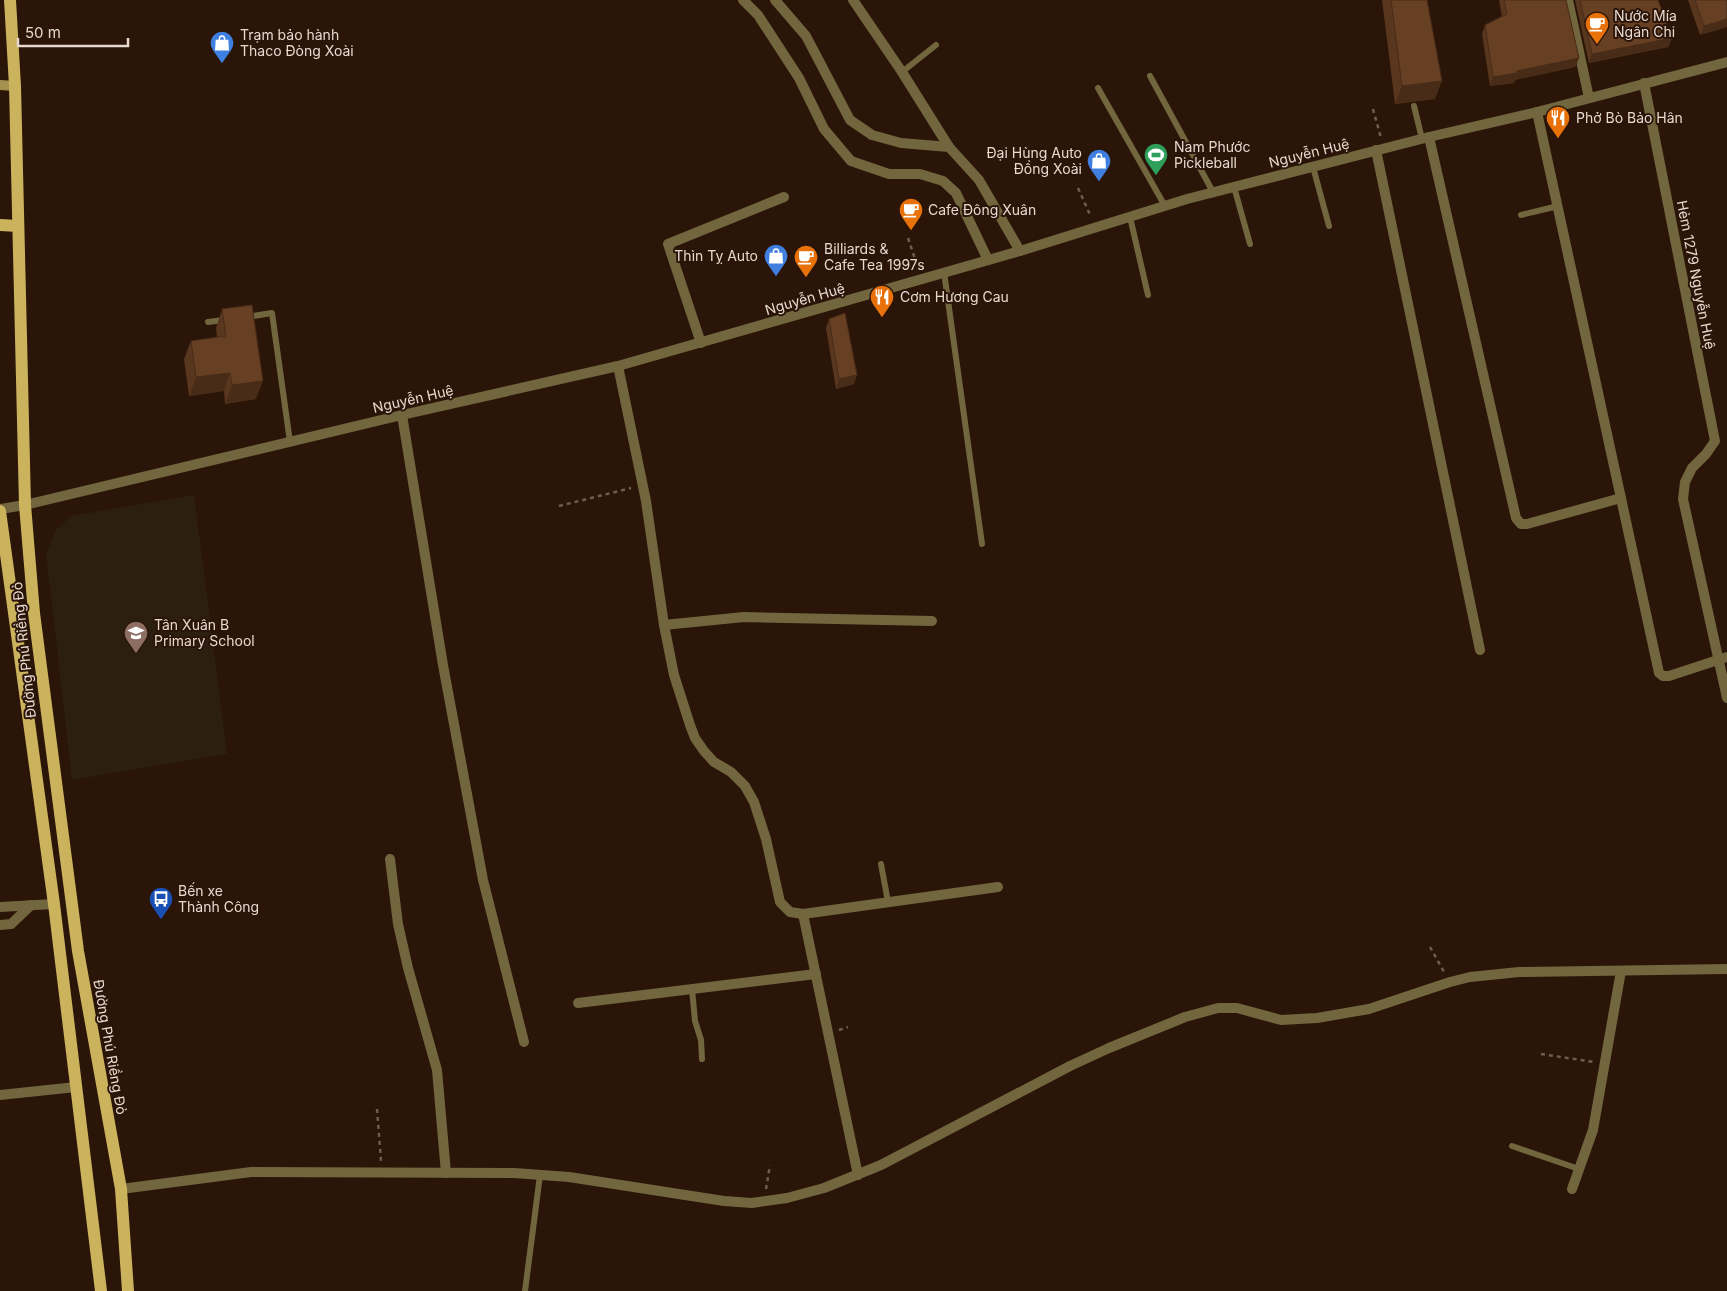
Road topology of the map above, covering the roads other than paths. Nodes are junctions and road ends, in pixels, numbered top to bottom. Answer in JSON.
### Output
{"nodes":[{"id":1,"x":10,"y":0,"type":"edge"},
{"id":2,"x":743,"y":0,"type":"edge"},
{"id":3,"x":775,"y":0,"type":"edge"},
{"id":4,"x":853,"y":0,"type":"edge"},
{"id":5,"x":1568,"y":0,"type":"edge"},
{"id":6,"x":936,"y":45,"type":"dead end"},
{"id":7,"x":1727,"y":62,"type":"edge"},
{"id":8,"x":902,"y":72,"type":"junction"},
{"id":9,"x":1150,"y":76,"type":"dead end"},
{"id":10,"x":1644,"y":83,"type":"junction"},
{"id":11,"x":0,"y":85,"type":"edge"},
{"id":12,"x":15,"y":86,"type":"junction"},
{"id":13,"x":1098,"y":88,"type":"dead end"},
{"id":14,"x":1588,"y":98,"type":"junction"},
{"id":15,"x":1414,"y":106,"type":"dead end"},
{"id":16,"x":1537,"y":112,"type":"junction"},
{"id":17,"x":1426,"y":138,"type":"junction"},
{"id":18,"x":949,"y":147,"type":"junction"},
{"id":19,"x":1380,"y":150,"type":"junction"},
{"id":20,"x":1313,"y":167,"type":"junction"},
{"id":21,"x":1234,"y":187,"type":"junction"},
{"id":22,"x":1213,"y":192,"type":"junction"},
{"id":23,"x":784,"y":197,"type":"dead end"},
{"id":24,"x":1165,"y":206,"type":"junction"},
{"id":25,"x":1558,"y":206,"type":"junction"},
{"id":26,"x":1521,"y":215,"type":"dead end"},
{"id":27,"x":1130,"y":216,"type":"junction"},
{"id":28,"x":0,"y":225,"type":"edge"},
{"id":29,"x":18,"y":226,"type":"junction"},
{"id":30,"x":1329,"y":226,"type":"dead end"},
{"id":31,"x":1250,"y":244,"type":"dead end"},
{"id":32,"x":1020,"y":251,"type":"junction"},
{"id":33,"x":988,"y":260,"type":"junction"},
{"id":34,"x":944,"y":272,"type":"junction"},
{"id":35,"x":1148,"y":295,"type":"dead end"},
{"id":36,"x":208,"y":322,"type":"dead end"},
{"id":37,"x":701,"y":343,"type":"junction"},
{"id":38,"x":618,"y":366,"type":"junction"},
{"id":39,"x":402,"y":415,"type":"junction"},
{"id":40,"x":290,"y":442,"type":"junction"},
{"id":41,"x":1621,"y":498,"type":"junction"},
{"id":42,"x":25,"y":506,"type":"junction"},
{"id":43,"x":0,"y":510,"type":"edge"},
{"id":44,"x":982,"y":544,"type":"dead end"},
{"id":45,"x":932,"y":621,"type":"dead end"},
{"id":46,"x":664,"y":625,"type":"junction"},
{"id":47,"x":1480,"y":650,"type":"dead end"},
{"id":48,"x":1723,"y":658,"type":"edge"},
{"id":49,"x":1727,"y":698,"type":"edge"},
{"id":50,"x":390,"y":858,"type":"dead end"},
{"id":51,"x":881,"y":864,"type":"dead end"},
{"id":52,"x":998,"y":887,"type":"dead end"},
{"id":53,"x":888,"y":902,"type":"junction"},
{"id":54,"x":54,"y":904,"type":"junction"},
{"id":55,"x":31,"y":905,"type":"junction"},
{"id":56,"x":0,"y":907,"type":"edge"},
{"id":57,"x":803,"y":914,"type":"junction"},
{"id":58,"x":0,"y":925,"type":"edge"},
{"id":59,"x":1727,"y":969,"type":"edge"},
{"id":60,"x":1621,"y":971,"type":"junction"},
{"id":61,"x":816,"y":974,"type":"junction"},
{"id":62,"x":692,"y":990,"type":"junction"},
{"id":63,"x":578,"y":1003,"type":"dead end"},
{"id":64,"x":524,"y":1042,"type":"dead end"},
{"id":65,"x":702,"y":1059,"type":"dead end"},
{"id":66,"x":76,"y":1087,"type":"junction"},
{"id":67,"x":0,"y":1094,"type":"edge"},
{"id":68,"x":1512,"y":1146,"type":"dead end"},
{"id":69,"x":1579,"y":1169,"type":"junction"},
{"id":70,"x":446,"y":1173,"type":"junction"},
{"id":71,"x":540,"y":1175,"type":"junction"},
{"id":72,"x":858,"y":1175,"type":"junction"},
{"id":73,"x":121,"y":1189,"type":"junction"},
{"id":74,"x":1572,"y":1189,"type":"dead end"},
{"id":75,"x":101,"y":1291,"type":"edge"},
{"id":76,"x":128,"y":1291,"type":"edge"},
{"id":77,"x":525,"y":1291,"type":"edge"}],
"edges":[{"from":1,"to":12,"type":"main road","name":"Đường Phú Riềng Đỏ"},
{"from":2,"to":33,"type":"street"},
{"from":3,"to":18,"type":"street"},
{"from":4,"to":8,"type":"street"},
{"from":5,"to":14,"type":"street"},
{"from":6,"to":8,"type":"lane"},
{"from":7,"to":10,"type":"street","name":"Nguyễn Huệ"},
{"from":8,"to":18,"type":"street"},
{"from":9,"to":22,"type":"lane"},
{"from":10,"to":14,"type":"street","name":"Nguyễn Huệ"},
{"from":10,"to":48,"type":"street","name":"Hẻm 1279 Nguyễn Huệ"},
{"from":11,"to":12,"type":"main road"},
{"from":12,"to":29,"type":"main road","name":"Đường Phú Riềng Đỏ"},
{"from":13,"to":24,"type":"lane"},
{"from":14,"to":16,"type":"street","name":"Nguyễn Huệ"},
{"from":15,"to":17,"type":"lane"},
{"from":16,"to":17,"type":"street","name":"Nguyễn Huệ"},
{"from":16,"to":25,"type":"street"},
{"from":17,"to":19,"type":"street","name":"Nguyễn Huệ"},
{"from":17,"to":41,"type":"street"},
{"from":18,"to":32,"type":"street"},
{"from":19,"to":20,"type":"street","name":"Nguyễn Huệ"},
{"from":19,"to":47,"type":"street"},
{"from":20,"to":21,"type":"street","name":"Nguyễn Huệ"},
{"from":20,"to":30,"type":"lane"},
{"from":21,"to":22,"type":"street","name":"Nguyễn Huệ"},
{"from":21,"to":31,"type":"lane"},
{"from":22,"to":24,"type":"street","name":"Nguyễn Huệ"},
{"from":23,"to":37,"type":"street"},
{"from":24,"to":27,"type":"street","name":"Nguyễn Huệ"},
{"from":25,"to":26,"type":"lane"},
{"from":25,"to":41,"type":"street"},
{"from":27,"to":32,"type":"street","name":"Nguyễn Huệ"},
{"from":27,"to":35,"type":"lane"},
{"from":28,"to":29,"type":"main road"},
{"from":29,"to":42,"type":"main road","name":"Đường Phú Riềng Đỏ"},
{"from":32,"to":33,"type":"street","name":"Nguyễn Huệ"},
{"from":33,"to":34,"type":"street","name":"Nguyễn Huệ"},
{"from":34,"to":37,"type":"street","name":"Nguyễn Huệ"},
{"from":34,"to":44,"type":"lane"},
{"from":36,"to":40,"type":"lane"},
{"from":37,"to":38,"type":"street","name":"Nguyễn Huệ"},
{"from":38,"to":39,"type":"street","name":"Nguyễn Huệ"},
{"from":38,"to":46,"type":"street"},
{"from":39,"to":40,"type":"street","name":"Nguyễn Huệ"},
{"from":39,"to":64,"type":"street"},
{"from":40,"to":42,"type":"street","name":"Nguyễn Huệ"},
{"from":41,"to":48,"type":"street"},
{"from":42,"to":43,"type":"street","name":"Nguyễn Huệ"},
{"from":42,"to":73,"type":"main road","name":"Đường Phú Riềng Đỏ"},
{"from":43,"to":54,"type":"main road","name":"Đường Phú Riềng Đỏ"},
{"from":45,"to":46,"type":"street"},
{"from":46,"to":57,"type":"street"},
{"from":48,"to":49,"type":"street","name":"Hẻm 1279 Nguyễn Huệ"},
{"from":50,"to":70,"type":"street"},
{"from":51,"to":53,"type":"lane"},
{"from":52,"to":53,"type":"street"},
{"from":53,"to":57,"type":"street"},
{"from":54,"to":55,"type":"street"},
{"from":54,"to":66,"type":"main road","name":"Đường Phú Riềng Đỏ"},
{"from":55,"to":56,"type":"street"},
{"from":55,"to":58,"type":"street"},
{"from":57,"to":61,"type":"street"},
{"from":59,"to":60,"type":"street"},
{"from":60,"to":69,"type":"street"},
{"from":60,"to":72,"type":"street"},
{"from":61,"to":62,"type":"street"},
{"from":61,"to":72,"type":"street"},
{"from":62,"to":63,"type":"street"},
{"from":62,"to":65,"type":"lane"},
{"from":66,"to":67,"type":"street"},
{"from":66,"to":75,"type":"main road","name":"Đường Phú Riềng Đỏ"},
{"from":68,"to":69,"type":"lane"},
{"from":69,"to":74,"type":"street"},
{"from":70,"to":71,"type":"street"},
{"from":70,"to":73,"type":"street"},
{"from":71,"to":72,"type":"street"},
{"from":71,"to":77,"type":"lane"},
{"from":73,"to":76,"type":"main road","name":"Đường Phú Riềng Đỏ"}]}
